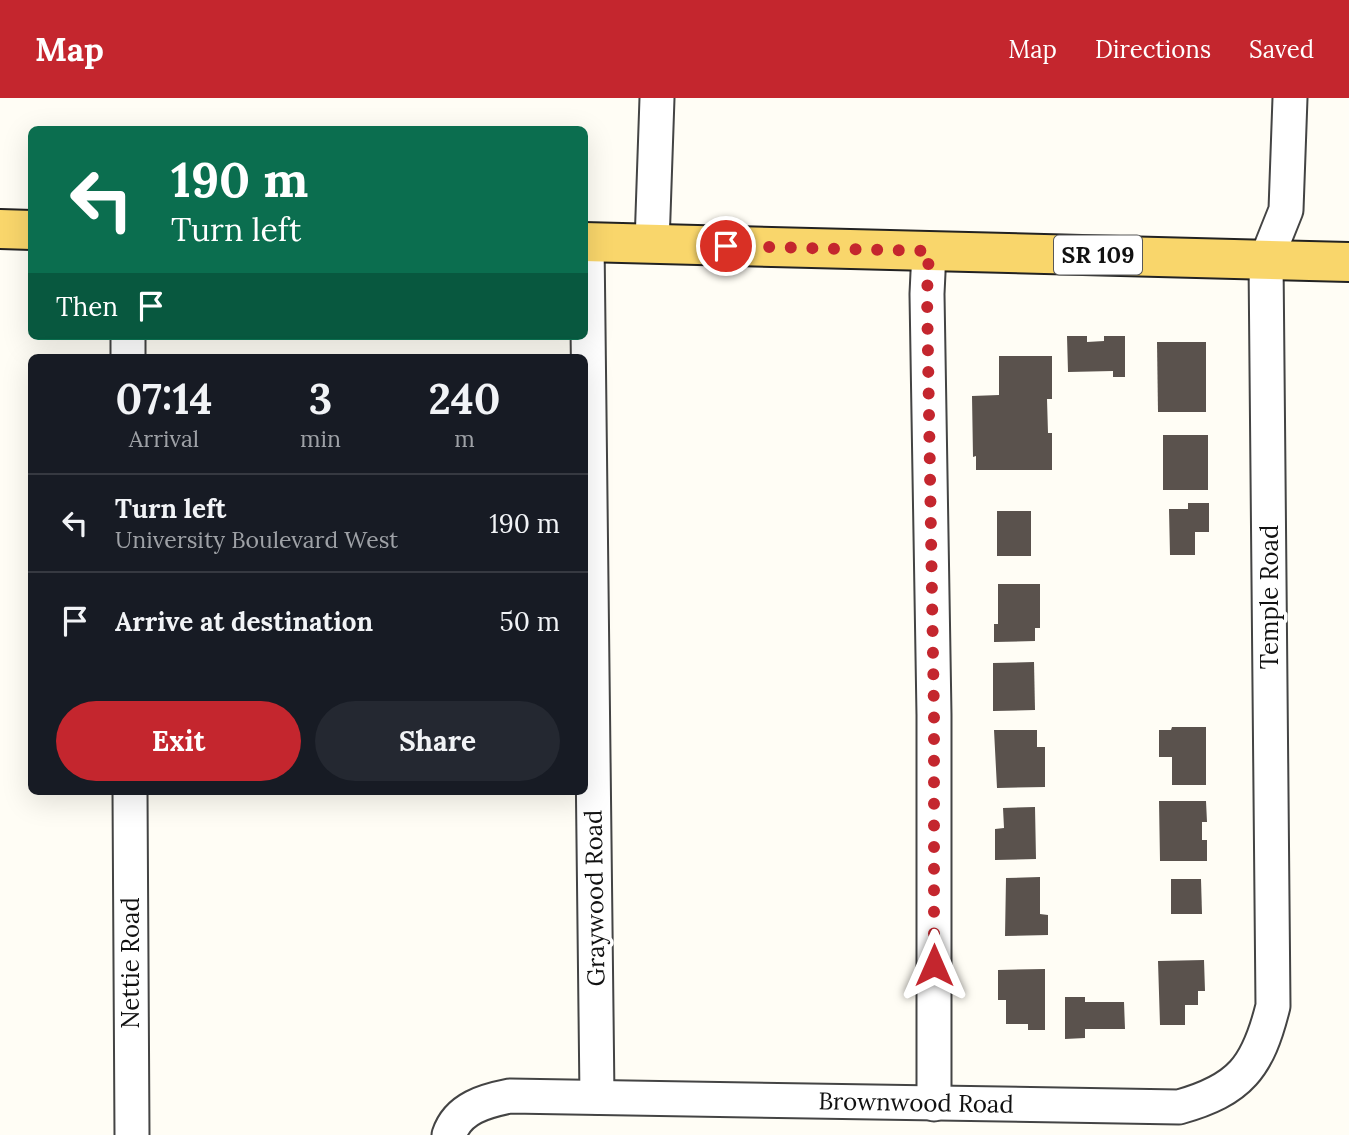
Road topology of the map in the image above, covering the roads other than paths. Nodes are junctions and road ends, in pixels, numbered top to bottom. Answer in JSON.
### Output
{"nodes":[{"id":1,"x":657,"y":98,"type":"edge"},
{"id":2,"x":1290,"y":98,"type":"edge"},
{"id":3,"x":0,"y":229,"type":"edge"},
{"id":4,"x":28,"y":230,"type":"edge"},
{"id":5,"x":588,"y":242,"type":"edge"},
{"id":6,"x":652,"y":244,"type":"junction"},
{"id":7,"x":929,"y":251,"type":"junction"},
{"id":8,"x":1266,"y":260,"type":"junction"},
{"id":9,"x":1349,"y":262,"type":"edge"},
{"id":10,"x":588,"y":397,"type":"edge"},
{"id":11,"x":130,"y":795,"type":"edge"},
{"id":12,"x":1230,"y":1087,"type":"joint"},
{"id":13,"x":597,"y":1097,"type":"junction"},
{"id":14,"x":934,"y":1104,"type":"junction"},
{"id":15,"x":132,"y":1135,"type":"edge"},
{"id":16,"x":449,"y":1135,"type":"edge"}],
"edges":[{"from":1,"to":6,"type":"street"},
{"from":2,"to":8,"type":"street","name":"Temple Road"},
{"from":3,"to":4,"type":"main road"},
{"from":5,"to":6,"type":"main road","number":"SR 109"},
{"from":6,"to":7,"type":"main road","number":"SR 109"},
{"from":7,"to":8,"type":"main road","number":"SR 109"},
{"from":7,"to":14,"type":"street"},
{"from":8,"to":9,"type":"main road","number":"SR 109"},
{"from":8,"to":12,"type":"street","name":"Temple Road"},
{"from":10,"to":13,"type":"street","name":"Graywood Road"},
{"from":11,"to":15,"type":"street","name":"Nettie Road"},
{"from":12,"to":14,"type":"street","name":"Brownwood Road"},
{"from":13,"to":14,"type":"street","name":"Brownwood Road"},
{"from":13,"to":16,"type":"street"}]}
